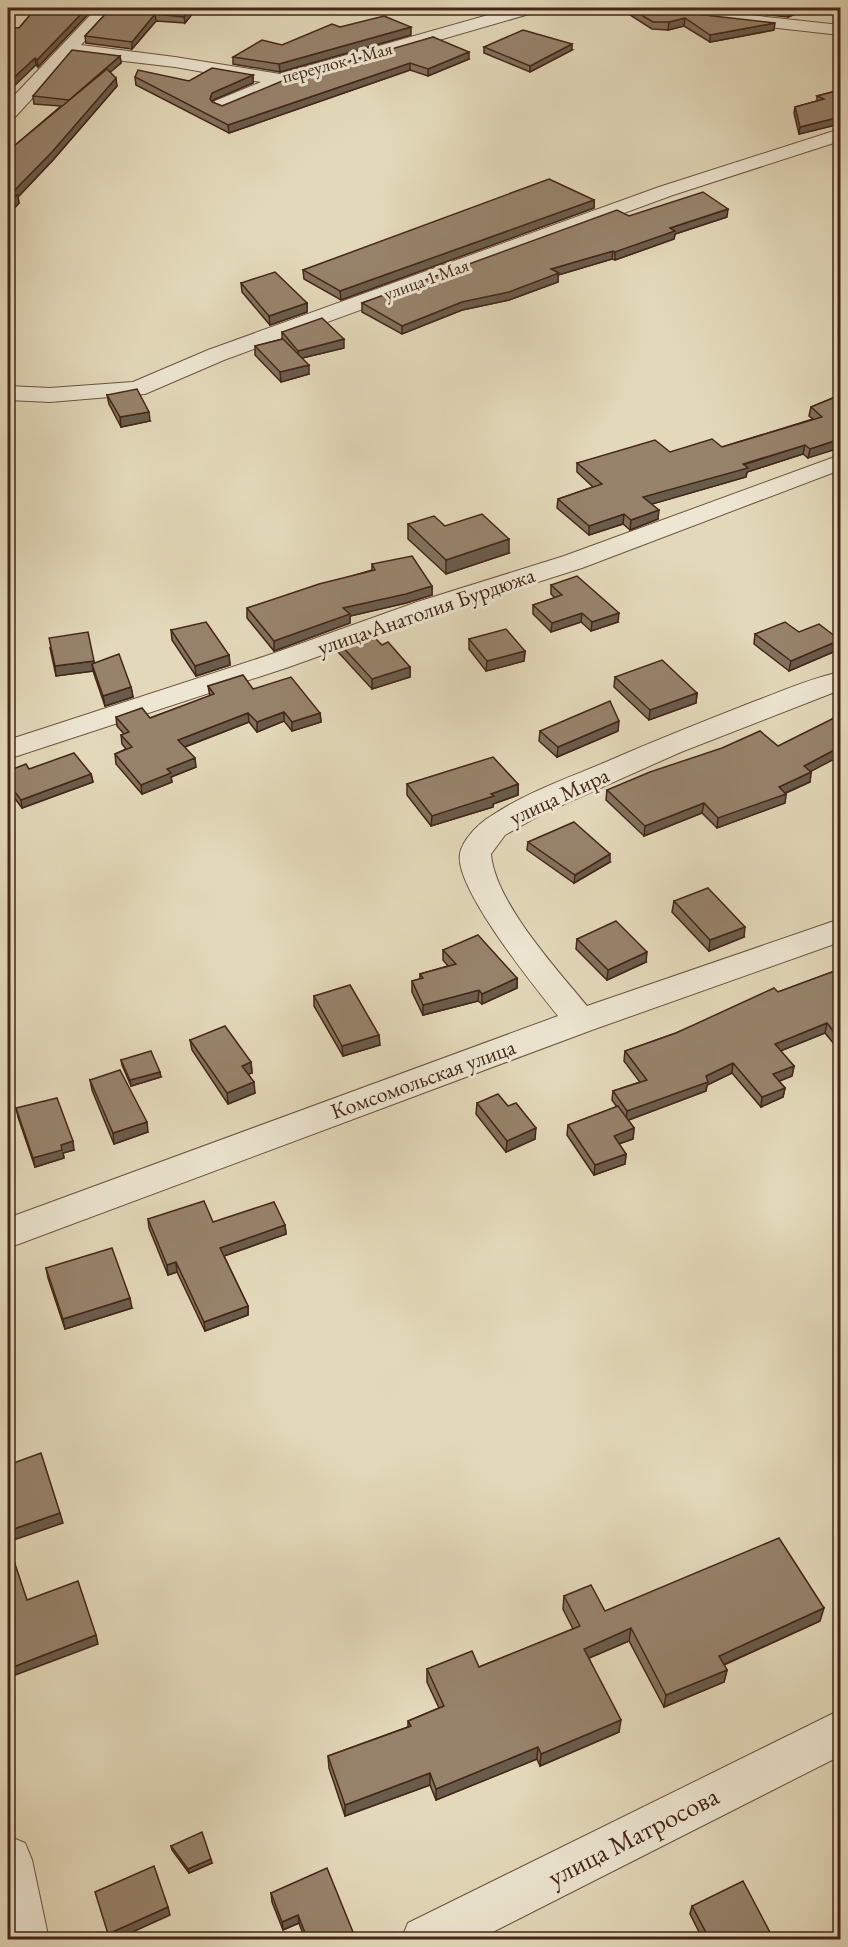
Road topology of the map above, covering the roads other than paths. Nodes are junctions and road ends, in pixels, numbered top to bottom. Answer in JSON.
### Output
{"nodes":[{"id":1,"x":106,"y":8,"type":"edge"},
{"id":2,"x":530,"y":8,"type":"edge"},
{"id":3,"x":645,"y":8,"type":"edge"},
{"id":4,"x":840,"y":30,"type":"edge"},
{"id":5,"x":69,"y":49,"type":"junction"},
{"id":6,"x":281,"y":80,"type":"junction"},
{"id":7,"x":222,"y":105,"type":"edge"},
{"id":8,"x":8,"y":113,"type":"edge"},
{"id":9,"x":840,"y":135,"type":"edge"},
{"id":10,"x":8,"y":393,"type":"edge"},
{"id":11,"x":840,"y":462,"type":"edge"},
{"id":12,"x":840,"y":680,"type":"edge"},
{"id":13,"x":8,"y":750,"type":"edge"},
{"id":14,"x":840,"y":930,"type":"edge"},
{"id":15,"x":580,"y":1021,"type":"junction"},
{"id":16,"x":8,"y":1233,"type":"edge"},
{"id":17,"x":840,"y":1732,"type":"edge"},
{"id":18,"x":8,"y":1860,"type":"edge"},
{"id":19,"x":25,"y":1940,"type":"edge"},
{"id":20,"x":425,"y":1940,"type":"edge"}],
"edges":[{"from":1,"to":5,"type":"street"},
{"from":2,"to":6,"type":"street","name":"переулок 1 Мая"},
{"from":3,"to":4,"type":"street"},
{"from":5,"to":6,"type":"street","name":"переулок 1 Мая"},
{"from":5,"to":8,"type":"street"},
{"from":6,"to":7,"type":"street"},
{"from":9,"to":10,"type":"street","name":"улица 1 Мая"},
{"from":11,"to":13,"type":"street","name":"улица Анатолия Бурдюжа"},
{"from":12,"to":15,"type":"street","name":"улица Мира"},
{"from":14,"to":15,"type":"street","name":"Комсомольская улица"},
{"from":15,"to":16,"type":"street","name":"Комсомольская улица"},
{"from":17,"to":20,"type":"street","name":"улица Матросова"},
{"from":18,"to":19,"type":"street"}]}
